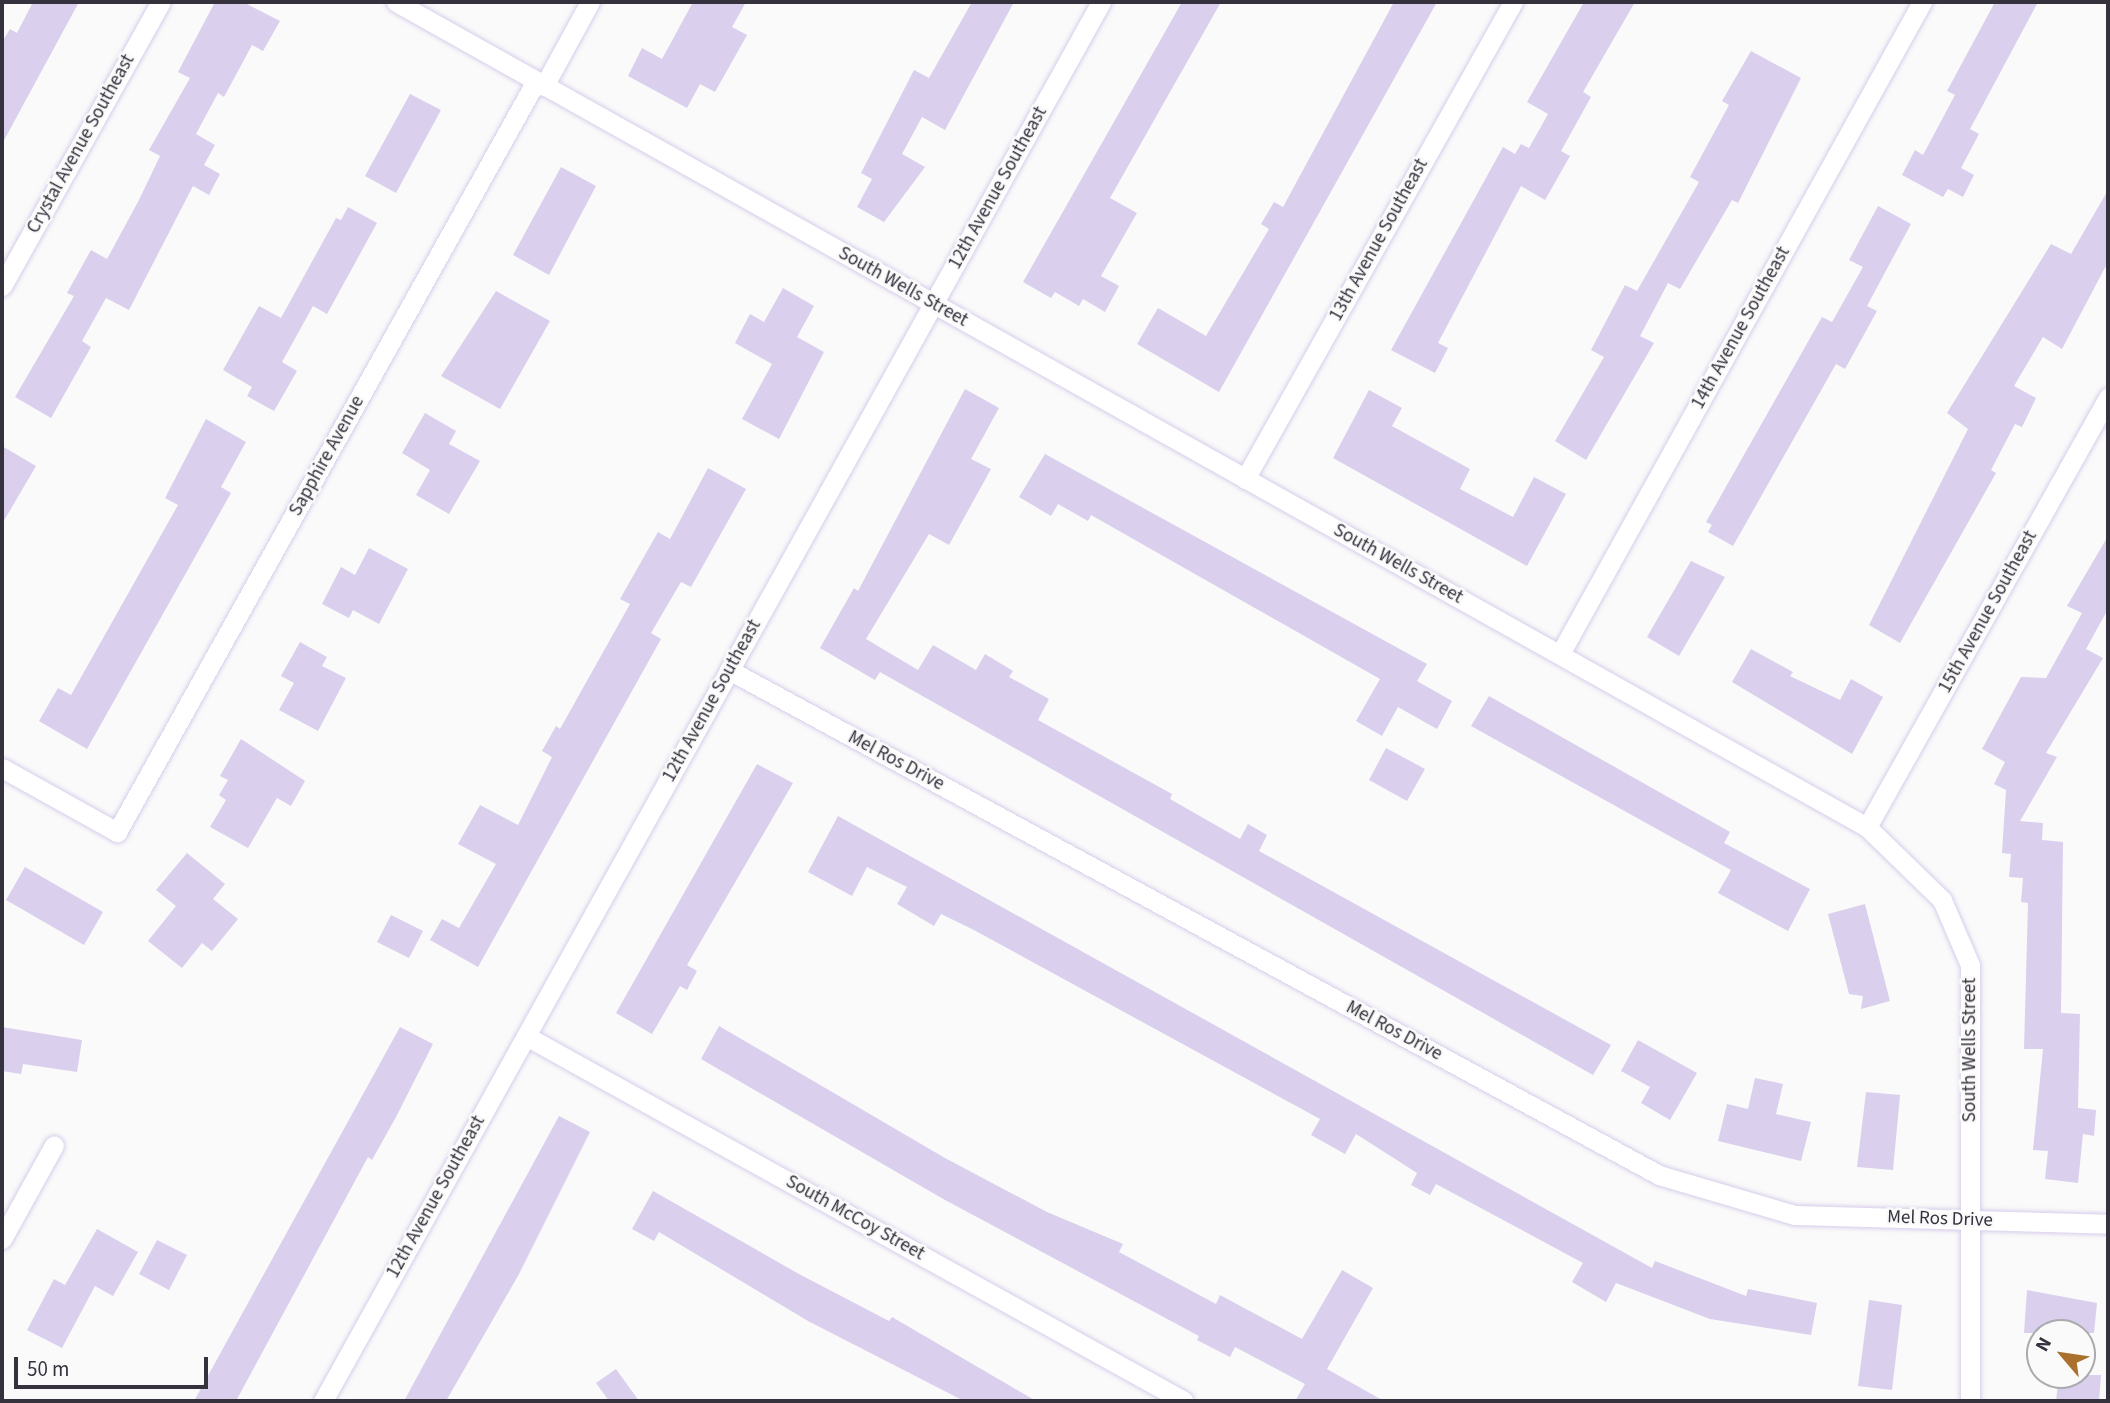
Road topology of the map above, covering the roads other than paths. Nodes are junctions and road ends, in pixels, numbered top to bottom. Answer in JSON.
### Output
{"nodes":[{"id":1,"x":160,"y":2,"type":"edge"},
{"id":2,"x":396,"y":2,"type":"edge"},
{"id":3,"x":590,"y":2,"type":"edge"},
{"id":4,"x":1101,"y":2,"type":"edge"},
{"id":5,"x":1513,"y":2,"type":"edge"},
{"id":6,"x":1922,"y":2,"type":"edge"},
{"id":7,"x":540,"y":83,"type":"junction"},
{"id":8,"x":2,"y":286,"type":"edge"},
{"id":9,"x":933,"y":304,"type":"junction"},
{"id":10,"x":2108,"y":397,"type":"edge"},
{"id":11,"x":1245,"y":479,"type":"junction"},
{"id":12,"x":1560,"y":654,"type":"junction"},
{"id":13,"x":729,"y":670,"type":"junction"},
{"id":14,"x":2,"y":768,"type":"edge"},
{"id":15,"x":1867,"y":827,"type":"junction"},
{"id":16,"x":526,"y":1036,"type":"junction"},
{"id":17,"x":54,"y":1145,"type":"dead end"},
{"id":18,"x":1971,"y":1221,"type":"junction"},
{"id":19,"x":2108,"y":1224,"type":"edge"},
{"id":20,"x":2,"y":1239,"type":"edge"},
{"id":21,"x":323,"y":1401,"type":"edge"},
{"id":22,"x":1184,"y":1401,"type":"edge"},
{"id":23,"x":1970,"y":1401,"type":"edge"}],
"edges":[{"from":1,"to":8,"type":"street","name":"Crystal Avenue Southeast"},
{"from":2,"to":7,"type":"street","name":"South Wells Street"},
{"from":3,"to":7,"type":"street","name":"Sapphire Avenue"},
{"from":4,"to":9,"type":"street","name":"12th Avenue Southeast"},
{"from":5,"to":11,"type":"street","name":"13th Avenue Southeast"},
{"from":6,"to":12,"type":"street","name":"14th Avenue Southeast"},
{"from":7,"to":9,"type":"street","name":"South Wells Street"},
{"from":7,"to":14,"type":"street","name":"Sapphire Avenue"},
{"from":9,"to":11,"type":"street","name":"South Wells Street"},
{"from":9,"to":13,"type":"street","name":"12th Avenue Southeast"},
{"from":10,"to":15,"type":"street","name":"15th Avenue Southeast"},
{"from":11,"to":12,"type":"street","name":"South Wells Street"},
{"from":12,"to":15,"type":"street","name":"South Wells Street"},
{"from":13,"to":16,"type":"street","name":"12th Avenue Southeast"},
{"from":13,"to":18,"type":"street","name":"Mel Ros Drive"},
{"from":15,"to":18,"type":"street","name":"South Wells Street"},
{"from":16,"to":21,"type":"street","name":"12th Avenue Southeast"},
{"from":16,"to":22,"type":"street","name":"South McCoy Street"},
{"from":17,"to":20,"type":"street"},
{"from":18,"to":19,"type":"street","name":"Mel Ros Drive"},
{"from":18,"to":23,"type":"street","name":"South Wells Street"}]}
